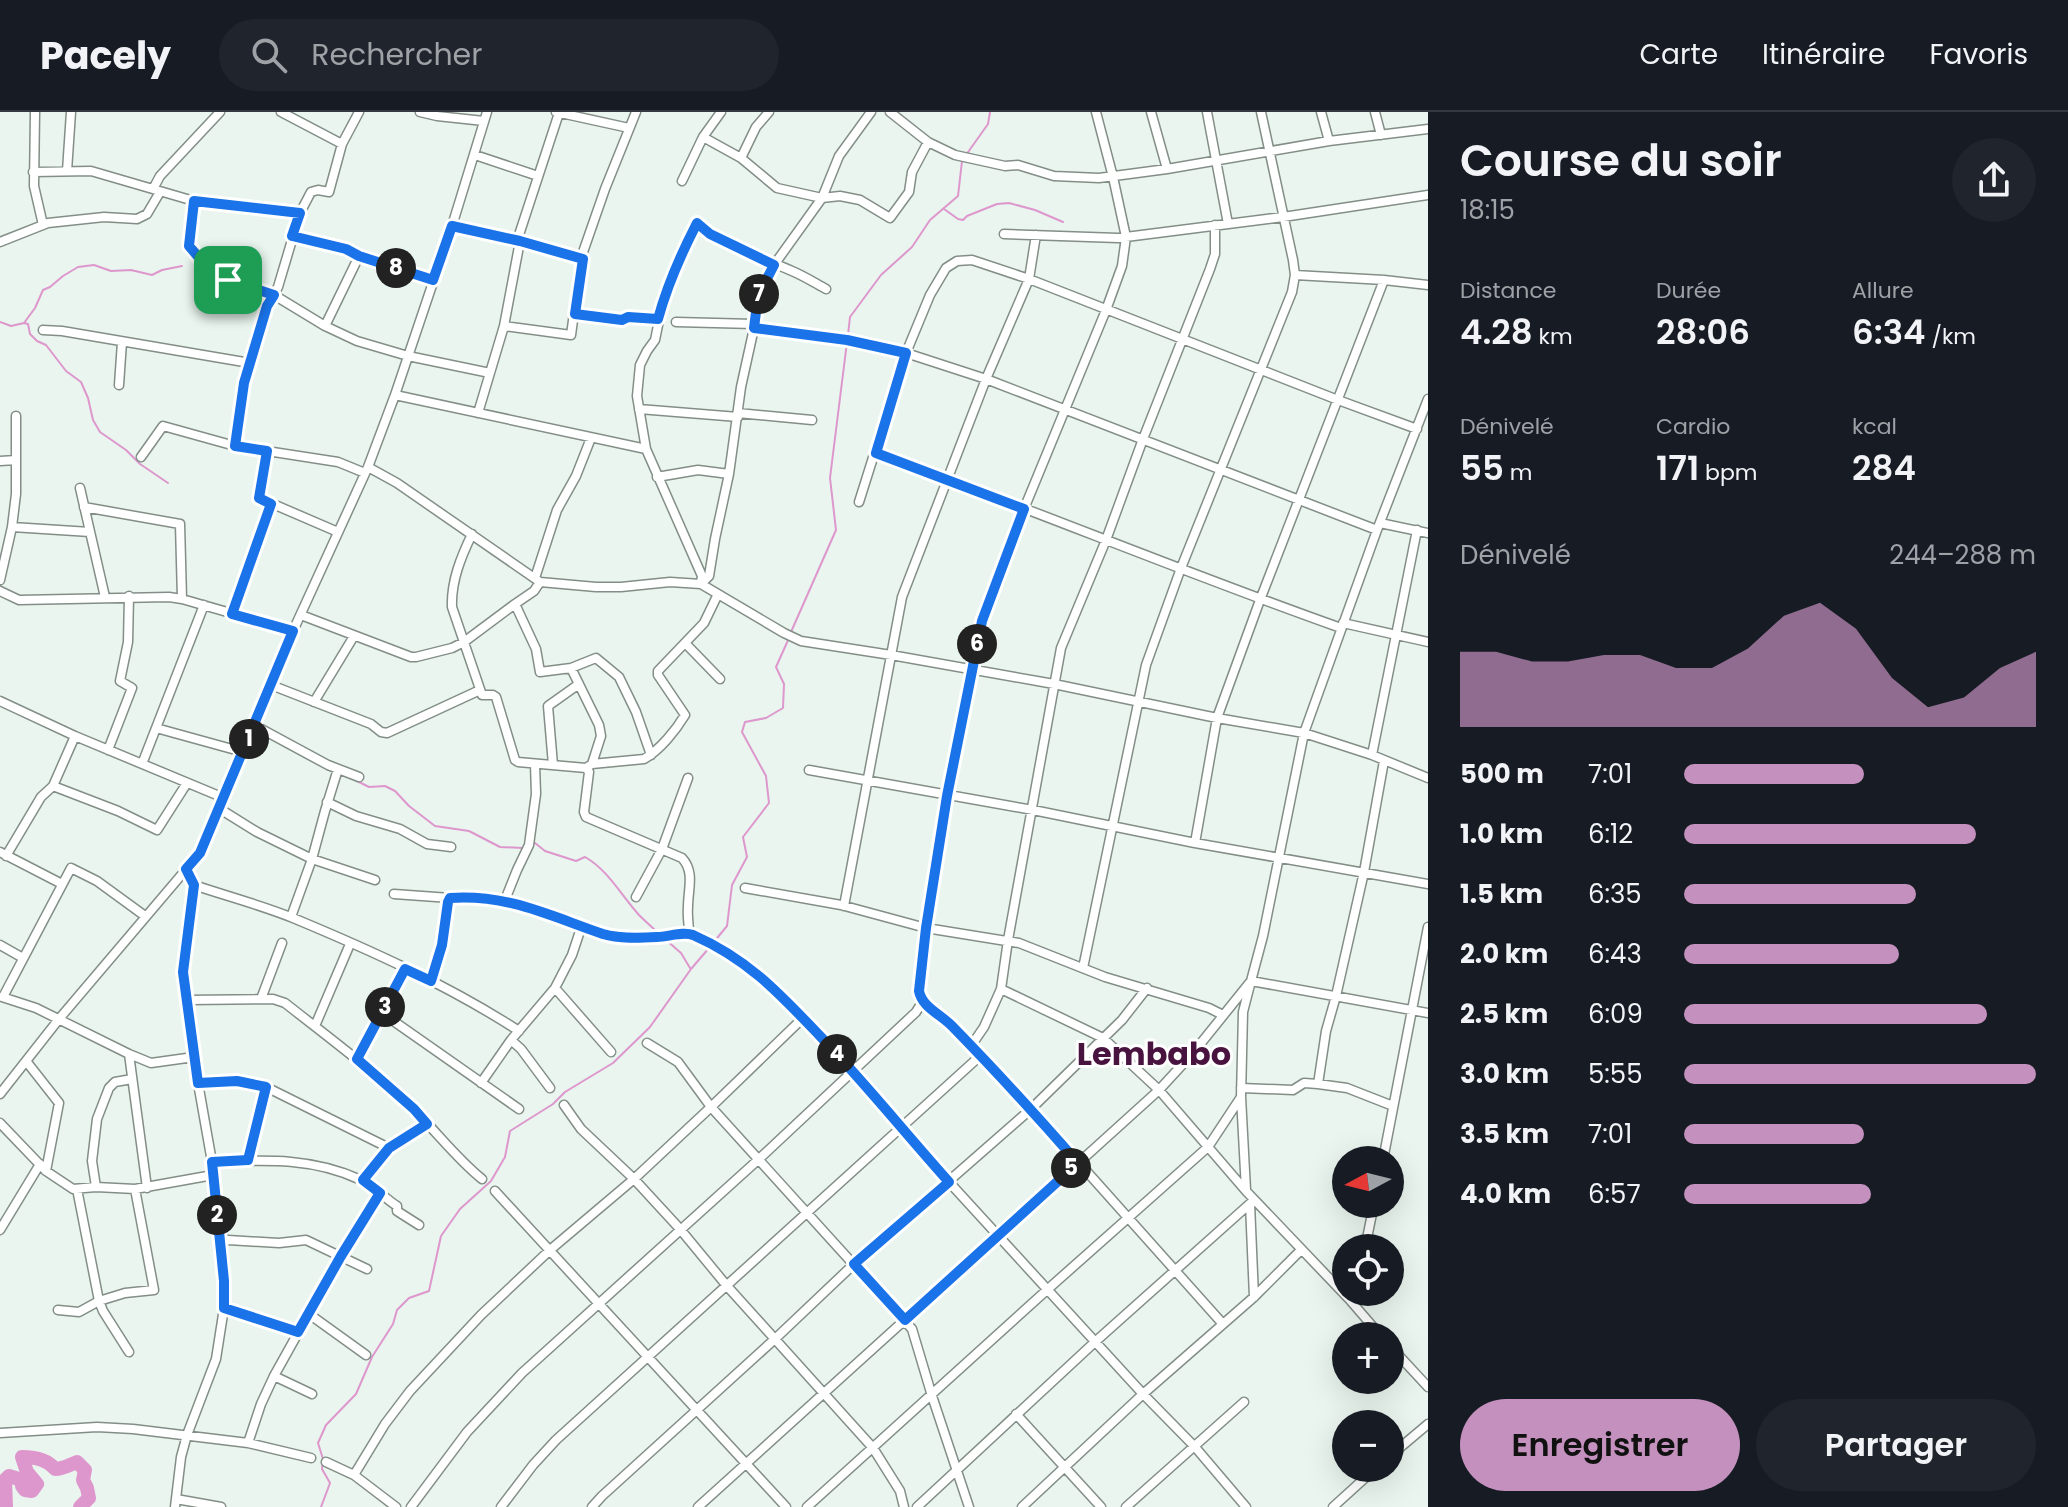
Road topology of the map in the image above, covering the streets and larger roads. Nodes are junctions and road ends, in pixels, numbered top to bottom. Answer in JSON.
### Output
{"nodes":[{"id":1,"x":35,"y":112,"type":"edge"},
{"id":2,"x":71,"y":112,"type":"edge"},
{"id":3,"x":220,"y":112,"type":"edge"},
{"id":4,"x":281,"y":112,"type":"edge"},
{"id":5,"x":359,"y":112,"type":"edge"},
{"id":6,"x":420,"y":112,"type":"edge"},
{"id":7,"x":558,"y":112,"type":"edge"},
{"id":8,"x":636,"y":112,"type":"edge"},
{"id":9,"x":721,"y":112,"type":"edge"},
{"id":10,"x":769,"y":112,"type":"edge"},
{"id":11,"x":871,"y":112,"type":"edge"},
{"id":12,"x":890,"y":112,"type":"edge"},
{"id":13,"x":1096,"y":112,"type":"edge"},
{"id":14,"x":1151,"y":112,"type":"edge"},
{"id":15,"x":1207,"y":112,"type":"edge"},
{"id":16,"x":1261,"y":112,"type":"edge"},
{"id":17,"x":1321,"y":112,"type":"edge"},
{"id":18,"x":1375,"y":112,"type":"edge"},
{"id":19,"x":486,"y":117,"type":"edge"},
{"id":20,"x":629,"y":128,"type":"junction"},
{"id":21,"x":1428,"y":129,"type":"edge"},
{"id":22,"x":1381,"y":135,"type":"junction"},
{"id":23,"x":703,"y":137,"type":"junction"},
{"id":24,"x":1329,"y":141,"type":"junction"},
{"id":25,"x":928,"y":142,"type":"junction"},
{"id":26,"x":342,"y":144,"type":"junction"},
{"id":27,"x":1270,"y":152,"type":"junction"},
{"id":28,"x":475,"y":155,"type":"junction"},
{"id":29,"x":741,"y":158,"type":"junction"},
{"id":30,"x":1217,"y":161,"type":"junction"},
{"id":31,"x":1167,"y":169,"type":"junction"},
{"id":32,"x":67,"y":171,"type":"junction"},
{"id":33,"x":33,"y":172,"type":"junction"},
{"id":34,"x":538,"y":176,"type":"junction"},
{"id":35,"x":1113,"y":177,"type":"junction"},
{"id":36,"x":682,"y":181,"type":"dead end"},
{"id":37,"x":156,"y":190,"type":"junction"},
{"id":38,"x":1428,"y":195,"type":"edge"},
{"id":39,"x":822,"y":198,"type":"junction"},
{"id":40,"x":194,"y":201,"type":"junction"},
{"id":41,"x":300,"y":213,"type":"junction"},
{"id":42,"x":1283,"y":217,"type":"junction"},
{"id":43,"x":1228,"y":224,"type":"junction"},
{"id":44,"x":43,"y":225,"type":"junction"},
{"id":45,"x":1215,"y":225,"type":"junction"},
{"id":46,"x":452,"y":226,"type":"junction"},
{"id":47,"x":1004,"y":234,"type":"dead end"},
{"id":48,"x":1036,"y":235,"type":"junction"},
{"id":49,"x":292,"y":236,"type":"junction"},
{"id":50,"x":1126,"y":237,"type":"junction"},
{"id":51,"x":519,"y":241,"type":"junction"},
{"id":52,"x":0,"y":242,"type":"edge"},
{"id":53,"x":359,"y":256,"type":"junction"},
{"id":54,"x":583,"y":259,"type":"junction"},
{"id":55,"x":774,"y":265,"type":"junction"},
{"id":56,"x":1295,"y":275,"type":"junction"},
{"id":57,"x":1029,"y":279,"type":"junction"},
{"id":58,"x":433,"y":280,"type":"junction"},
{"id":59,"x":1384,"y":280,"type":"junction"},
{"id":60,"x":1428,"y":285,"type":"edge"},
{"id":61,"x":826,"y":289,"type":"dead end"},
{"id":62,"x":274,"y":295,"type":"junction"},
{"id":63,"x":1106,"y":310,"type":"junction"},
{"id":64,"x":575,"y":314,"type":"junction"},
{"id":65,"x":658,"y":319,"type":"junction"},
{"id":66,"x":676,"y":322,"type":"dead end"},
{"id":67,"x":325,"y":326,"type":"junction"},
{"id":68,"x":504,"y":326,"type":"junction"},
{"id":69,"x":754,"y":326,"type":"junction"},
{"id":70,"x":43,"y":330,"type":"dead end"},
{"id":71,"x":1182,"y":340,"type":"junction"},
{"id":72,"x":122,"y":342,"type":"junction"},
{"id":73,"x":906,"y":353,"type":"junction"},
{"id":74,"x":408,"y":356,"type":"junction"},
{"id":75,"x":250,"y":363,"type":"junction"},
{"id":76,"x":1260,"y":370,"type":"junction"},
{"id":77,"x":490,"y":373,"type":"junction"},
{"id":78,"x":986,"y":379,"type":"junction"},
{"id":79,"x":119,"y":385,"type":"dead end"},
{"id":80,"x":395,"y":395,"type":"junction"},
{"id":81,"x":1428,"y":399,"type":"edge"},
{"id":82,"x":1338,"y":400,"type":"junction"},
{"id":83,"x":639,"y":409,"type":"junction"},
{"id":84,"x":1064,"y":409,"type":"junction"},
{"id":85,"x":478,"y":413,"type":"junction"},
{"id":86,"x":738,"y":415,"type":"junction"},
{"id":87,"x":16,"y":416,"type":"dead end"},
{"id":88,"x":1424,"y":418,"type":"edge"},
{"id":89,"x":812,"y":420,"type":"dead end"},
{"id":90,"x":1417,"y":429,"type":"junction"},
{"id":91,"x":591,"y":438,"type":"junction"},
{"id":92,"x":1143,"y":439,"type":"junction"},
{"id":93,"x":235,"y":446,"type":"junction"},
{"id":94,"x":646,"y":449,"type":"junction"},
{"id":95,"x":267,"y":451,"type":"junction"},
{"id":96,"x":876,"y":453,"type":"junction"},
{"id":97,"x":141,"y":457,"type":"dead end"},
{"id":98,"x":16,"y":460,"type":"junction"},
{"id":99,"x":0,"y":461,"type":"edge"},
{"id":100,"x":366,"y":470,"type":"junction"},
{"id":101,"x":1220,"y":470,"type":"junction"},
{"id":102,"x":729,"y":474,"type":"junction"},
{"id":103,"x":657,"y":477,"type":"junction"},
{"id":104,"x":948,"y":479,"type":"junction"},
{"id":105,"x":80,"y":488,"type":"dead end"},
{"id":106,"x":1299,"y":500,"type":"junction"},
{"id":107,"x":859,"y":502,"type":"dead end"},
{"id":108,"x":271,"y":504,"type":"junction"},
{"id":109,"x":84,"y":507,"type":"junction"},
{"id":110,"x":1024,"y":509,"type":"junction"},
{"id":111,"x":1378,"y":526,"type":"junction"},
{"id":112,"x":12,"y":527,"type":"junction"},
{"id":113,"x":1417,"y":530,"type":"junction"},
{"id":114,"x":90,"y":532,"type":"junction"},
{"id":115,"x":338,"y":532,"type":"junction"},
{"id":116,"x":1428,"y":533,"type":"edge"},
{"id":117,"x":472,"y":534,"type":"junction"},
{"id":118,"x":1106,"y":540,"type":"junction"},
{"id":119,"x":1181,"y":568,"type":"junction"},
{"id":120,"x":0,"y":580,"type":"edge"},
{"id":121,"x":538,"y":580,"type":"junction"},
{"id":122,"x":701,"y":584,"type":"junction"},
{"id":123,"x":0,"y":591,"type":"edge"},
{"id":124,"x":718,"y":594,"type":"junction"},
{"id":125,"x":129,"y":596,"type":"junction"},
{"id":126,"x":105,"y":597,"type":"junction"},
{"id":127,"x":182,"y":599,"type":"junction"},
{"id":128,"x":1260,"y":600,"type":"junction"},
{"id":129,"x":515,"y":604,"type":"junction"},
{"id":130,"x":204,"y":605,"type":"junction"},
{"id":131,"x":232,"y":614,"type":"junction"},
{"id":132,"x":301,"y":615,"type":"junction"},
{"id":133,"x":1342,"y":626,"type":"junction"},
{"id":134,"x":293,"y":631,"type":"junction"},
{"id":135,"x":354,"y":636,"type":"junction"},
{"id":136,"x":1395,"y":636,"type":"junction"},
{"id":137,"x":464,"y":642,"type":"junction"},
{"id":138,"x":1428,"y":642,"type":"edge"},
{"id":139,"x":685,"y":643,"type":"junction"},
{"id":140,"x":891,"y":655,"type":"junction"},
{"id":141,"x":571,"y":668,"type":"junction"},
{"id":142,"x":972,"y":670,"type":"junction"},
{"id":143,"x":720,"y":679,"type":"dead end"},
{"id":144,"x":579,"y":684,"type":"junction"},
{"id":145,"x":1054,"y":684,"type":"junction"},
{"id":146,"x":271,"y":685,"type":"junction"},
{"id":147,"x":480,"y":690,"type":"junction"},
{"id":148,"x":0,"y":701,"type":"edge"},
{"id":149,"x":1138,"y":701,"type":"junction"},
{"id":150,"x":314,"y":702,"type":"junction"},
{"id":151,"x":1217,"y":718,"type":"junction"},
{"id":152,"x":254,"y":725,"type":"junction"},
{"id":153,"x":156,"y":728,"type":"junction"},
{"id":154,"x":1304,"y":733,"type":"junction"},
{"id":155,"x":75,"y":736,"type":"junction"},
{"id":156,"x":108,"y":750,"type":"junction"},
{"id":157,"x":243,"y":752,"type":"junction"},
{"id":158,"x":651,"y":755,"type":"junction"},
{"id":159,"x":1372,"y":755,"type":"junction"},
{"id":160,"x":1384,"y":761,"type":"junction"},
{"id":161,"x":142,"y":764,"type":"junction"},
{"id":162,"x":535,"y":764,"type":"junction"},
{"id":163,"x":553,"y":765,"type":"junction"},
{"id":164,"x":589,"y":766,"type":"junction"},
{"id":165,"x":338,"y":769,"type":"junction"},
{"id":166,"x":809,"y":770,"type":"dead end"},
{"id":167,"x":359,"y":777,"type":"dead end"},
{"id":168,"x":688,"y":778,"type":"dead end"},
{"id":169,"x":1428,"y":778,"type":"edge"},
{"id":170,"x":867,"y":781,"type":"junction"},
{"id":171,"x":187,"y":783,"type":"junction"},
{"id":172,"x":53,"y":786,"type":"junction"},
{"id":173,"x":947,"y":796,"type":"junction"},
{"id":174,"x":224,"y":798,"type":"junction"},
{"id":175,"x":327,"y":802,"type":"junction"},
{"id":176,"x":220,"y":809,"type":"junction"},
{"id":177,"x":1033,"y":810,"type":"junction"},
{"id":178,"x":1112,"y":826,"type":"junction"},
{"id":179,"x":1195,"y":843,"type":"junction"},
{"id":180,"x":451,"y":847,"type":"dead end"},
{"id":181,"x":662,"y":849,"type":"junction"},
{"id":182,"x":3,"y":854,"type":"edge"},
{"id":183,"x":1279,"y":856,"type":"junction"},
{"id":184,"x":312,"y":859,"type":"junction"},
{"id":185,"x":186,"y":869,"type":"junction"},
{"id":186,"x":1364,"y":872,"type":"junction"},
{"id":187,"x":375,"y":880,"type":"dead end"},
{"id":188,"x":62,"y":884,"type":"junction"},
{"id":189,"x":1428,"y":884,"type":"edge"},
{"id":190,"x":194,"y":885,"type":"junction"},
{"id":191,"x":745,"y":888,"type":"dead end"},
{"id":192,"x":394,"y":894,"type":"dead end"},
{"id":193,"x":636,"y":897,"type":"dead end"},
{"id":194,"x":450,"y":898,"type":"junction"},
{"id":195,"x":505,"y":900,"type":"junction"},
{"id":196,"x":844,"y":906,"type":"junction"},
{"id":197,"x":145,"y":916,"type":"junction"},
{"id":198,"x":291,"y":917,"type":"junction"},
{"id":199,"x":582,"y":925,"type":"junction"},
{"id":200,"x":1428,"y":927,"type":"edge"},
{"id":201,"x":926,"y":928,"type":"junction"},
{"id":202,"x":689,"y":933,"type":"junction"},
{"id":203,"x":1008,"y":940,"type":"junction"},
{"id":204,"x":282,"y":943,"type":"dead end"},
{"id":205,"x":350,"y":944,"type":"junction"},
{"id":206,"x":0,"y":945,"type":"edge"},
{"id":207,"x":23,"y":958,"type":"junction"},
{"id":208,"x":1083,"y":968,"type":"junction"},
{"id":209,"x":405,"y":969,"type":"junction"},
{"id":210,"x":431,"y":981,"type":"junction"},
{"id":211,"x":1251,"y":981,"type":"junction"},
{"id":212,"x":555,"y":988,"type":"junction"},
{"id":213,"x":1147,"y":988,"type":"junction"},
{"id":214,"x":1001,"y":989,"type":"junction"},
{"id":215,"x":1336,"y":996,"type":"junction"},
{"id":216,"x":2,"y":997,"type":"edge"},
{"id":217,"x":261,"y":999,"type":"junction"},
{"id":218,"x":187,"y":1000,"type":"junction"},
{"id":219,"x":921,"y":1001,"type":"junction"},
{"id":220,"x":1412,"y":1010,"type":"junction"},
{"id":221,"x":382,"y":1013,"type":"junction"},
{"id":222,"x":1428,"y":1013,"type":"edge"},
{"id":223,"x":1223,"y":1015,"type":"junction"},
{"id":224,"x":803,"y":1018,"type":"junction"},
{"id":225,"x":59,"y":1019,"type":"junction"},
{"id":226,"x":315,"y":1026,"type":"junction"},
{"id":227,"x":519,"y":1031,"type":"junction"},
{"id":228,"x":1103,"y":1038,"type":"junction"},
{"id":229,"x":511,"y":1040,"type":"junction"},
{"id":230,"x":647,"y":1043,"type":"dead end"},
{"id":231,"x":971,"y":1046,"type":"junction"},
{"id":232,"x":611,"y":1052,"type":"dead end"},
{"id":233,"x":129,"y":1054,"type":"junction"},
{"id":234,"x":980,"y":1056,"type":"junction"},
{"id":235,"x":194,"y":1057,"type":"junction"},
{"id":236,"x":357,"y":1059,"type":"junction"},
{"id":237,"x":26,"y":1061,"type":"junction"},
{"id":238,"x":854,"y":1072,"type":"junction"},
{"id":239,"x":132,"y":1079,"type":"junction"},
{"id":240,"x":198,"y":1083,"type":"junction"},
{"id":241,"x":481,"y":1083,"type":"junction"},
{"id":242,"x":1318,"y":1084,"type":"junction"},
{"id":243,"x":266,"y":1087,"type":"junction"},
{"id":244,"x":550,"y":1088,"type":"dead end"},
{"id":245,"x":1159,"y":1090,"type":"junction"},
{"id":246,"x":1,"y":1091,"type":"edge"},
{"id":247,"x":1241,"y":1092,"type":"junction"},
{"id":248,"x":564,"y":1105,"type":"dead end"},
{"id":249,"x":1393,"y":1106,"type":"junction"},
{"id":250,"x":711,"y":1107,"type":"junction"},
{"id":251,"x":519,"y":1109,"type":"dead end"},
{"id":252,"x":1031,"y":1109,"type":"junction"},
{"id":253,"x":0,"y":1123,"type":"edge"},
{"id":254,"x":427,"y":1124,"type":"junction"},
{"id":255,"x":900,"y":1127,"type":"junction"},
{"id":256,"x":1386,"y":1146,"type":"edge"},
{"id":257,"x":1208,"y":1147,"type":"junction"},
{"id":258,"x":389,"y":1148,"type":"junction"},
{"id":259,"x":759,"y":1159,"type":"junction"},
{"id":260,"x":248,"y":1160,"type":"junction"},
{"id":261,"x":212,"y":1162,"type":"junction"},
{"id":262,"x":1078,"y":1163,"type":"junction"},
{"id":263,"x":43,"y":1168,"type":"junction"},
{"id":264,"x":213,"y":1175,"type":"junction"},
{"id":265,"x":482,"y":1179,"type":"dead end"},
{"id":266,"x":634,"y":1179,"type":"junction"},
{"id":267,"x":363,"y":1180,"type":"junction"},
{"id":268,"x":949,"y":1182,"type":"junction"},
{"id":269,"x":96,"y":1187,"type":"junction"},
{"id":270,"x":147,"y":1188,"type":"junction"},
{"id":271,"x":77,"y":1189,"type":"junction"},
{"id":272,"x":135,"y":1189,"type":"junction"},
{"id":273,"x":495,"y":1191,"type":"dead end"},
{"id":274,"x":1246,"y":1191,"type":"junction"},
{"id":275,"x":380,"y":1193,"type":"junction"},
{"id":276,"x":1252,"y":1202,"type":"junction"},
{"id":277,"x":806,"y":1213,"type":"junction"},
{"id":278,"x":1129,"y":1217,"type":"junction"},
{"id":279,"x":419,"y":1225,"type":"dead end"},
{"id":280,"x":680,"y":1229,"type":"junction"},
{"id":281,"x":0,"y":1230,"type":"edge"},
{"id":282,"x":999,"y":1235,"type":"junction"},
{"id":283,"x":220,"y":1242,"type":"junction"},
{"id":284,"x":550,"y":1250,"type":"junction"},
{"id":285,"x":1301,"y":1250,"type":"junction"},
{"id":286,"x":341,"y":1256,"type":"junction"},
{"id":287,"x":854,"y":1264,"type":"junction"},
{"id":288,"x":367,"y":1269,"type":"dead end"},
{"id":289,"x":1175,"y":1270,"type":"junction"},
{"id":290,"x":1332,"y":1279,"type":"edge"},
{"id":291,"x":727,"y":1286,"type":"junction"},
{"id":292,"x":1048,"y":1289,"type":"junction"},
{"id":293,"x":1254,"y":1297,"type":"junction"},
{"id":294,"x":99,"y":1301,"type":"junction"},
{"id":295,"x":600,"y":1304,"type":"junction"},
{"id":296,"x":1358,"y":1306,"type":"edge"},
{"id":297,"x":224,"y":1308,"type":"junction"},
{"id":298,"x":58,"y":1310,"type":"dead end"},
{"id":299,"x":309,"y":1314,"type":"junction"},
{"id":300,"x":905,"y":1320,"type":"junction"},
{"id":301,"x":1370,"y":1322,"type":"edge"},
{"id":302,"x":1222,"y":1323,"type":"junction"},
{"id":303,"x":298,"y":1332,"type":"junction"},
{"id":304,"x":776,"y":1338,"type":"junction"},
{"id":305,"x":1096,"y":1341,"type":"junction"},
{"id":306,"x":129,"y":1352,"type":"dead end"},
{"id":307,"x":366,"y":1355,"type":"dead end"},
{"id":308,"x":647,"y":1357,"type":"junction"},
{"id":309,"x":1404,"y":1361,"type":"edge"},
{"id":310,"x":274,"y":1376,"type":"junction"},
{"id":311,"x":1428,"y":1387,"type":"edge"},
{"id":312,"x":824,"y":1392,"type":"junction"},
{"id":313,"x":312,"y":1394,"type":"dead end"},
{"id":314,"x":1143,"y":1394,"type":"junction"},
{"id":315,"x":932,"y":1396,"type":"junction"},
{"id":316,"x":1244,"y":1402,"type":"dead end"},
{"id":317,"x":695,"y":1410,"type":"junction"},
{"id":318,"x":1016,"y":1414,"type":"junction"},
{"id":319,"x":1428,"y":1424,"type":"edge"},
{"id":320,"x":0,"y":1433,"type":"edge"},
{"id":321,"x":187,"y":1435,"type":"junction"},
{"id":322,"x":248,"y":1443,"type":"junction"},
{"id":323,"x":1404,"y":1444,"type":"edge"},
{"id":324,"x":1195,"y":1447,"type":"junction"},
{"id":325,"x":873,"y":1448,"type":"junction"},
{"id":326,"x":311,"y":1458,"type":"dead end"},
{"id":327,"x":326,"y":1462,"type":"dead end"},
{"id":328,"x":746,"y":1463,"type":"junction"},
{"id":329,"x":1065,"y":1468,"type":"junction"},
{"id":330,"x":957,"y":1470,"type":"junction"},
{"id":331,"x":354,"y":1475,"type":"junction"},
{"id":332,"x":1361,"y":1482,"type":"edge"},
{"id":333,"x":176,"y":1503,"type":"edge"},
{"id":334,"x":1242,"y":1506,"type":"edge"},
{"id":335,"x":221,"y":1507,"type":"edge"},
{"id":336,"x":396,"y":1507,"type":"edge"},
{"id":337,"x":411,"y":1507,"type":"edge"},
{"id":338,"x":501,"y":1507,"type":"edge"},
{"id":339,"x":592,"y":1507,"type":"edge"},
{"id":340,"x":698,"y":1507,"type":"edge"},
{"id":341,"x":786,"y":1507,"type":"edge"},
{"id":342,"x":807,"y":1507,"type":"edge"},
{"id":343,"x":904,"y":1507,"type":"edge"},
{"id":344,"x":917,"y":1507,"type":"edge"},
{"id":345,"x":969,"y":1507,"type":"edge"},
{"id":346,"x":1022,"y":1507,"type":"edge"},
{"id":347,"x":1101,"y":1507,"type":"edge"},
{"id":348,"x":1126,"y":1507,"type":"edge"},
{"id":349,"x":1333,"y":1507,"type":"edge"}],
"edges":[{"from":1,"to":33,"type":"street"},
{"from":2,"to":32,"type":"street"},
{"from":3,"to":37,"type":"street"},
{"from":4,"to":26,"type":"street"},
{"from":5,"to":26,"type":"street"},
{"from":6,"to":19,"type":"street"},
{"from":7,"to":20,"type":"street"},
{"from":7,"to":34,"type":"street"},
{"from":8,"to":20,"type":"street"},
{"from":9,"to":23,"type":"street"},
{"from":10,"to":29,"type":"street"},
{"from":11,"to":39,"type":"street"},
{"from":12,"to":25,"type":"street"},
{"from":13,"to":35,"type":"street"},
{"from":14,"to":31,"type":"street"},
{"from":15,"to":30,"type":"street"},
{"from":16,"to":27,"type":"street"},
{"from":17,"to":24,"type":"street"},
{"from":18,"to":22,"type":"street"},
{"from":19,"to":28,"type":"street"},
{"from":20,"to":54,"type":"street"},
{"from":21,"to":22,"type":"street"},
{"from":22,"to":24,"type":"street"},
{"from":23,"to":29,"type":"street"},
{"from":23,"to":36,"type":"street"},
{"from":24,"to":27,"type":"street"},
{"from":25,"to":35,"type":"street"},
{"from":25,"to":39,"type":"street"},
{"from":26,"to":41,"type":"street"},
{"from":27,"to":30,"type":"street"},
{"from":27,"to":42,"type":"street"},
{"from":28,"to":34,"type":"street"},
{"from":28,"to":46,"type":"street"},
{"from":29,"to":39,"type":"street"},
{"from":30,"to":31,"type":"street"},
{"from":30,"to":43,"type":"street"},
{"from":31,"to":35,"type":"street"},
{"from":32,"to":33,"type":"street"},
{"from":32,"to":37,"type":"street"},
{"from":33,"to":44,"type":"street"},
{"from":34,"to":51,"type":"street"},
{"from":35,"to":50,"type":"street"},
{"from":37,"to":40,"type":"street"},
{"from":37,"to":44,"type":"street"},
{"from":38,"to":42,"type":"street"},
{"from":39,"to":55,"type":"street"},
{"from":40,"to":41,"type":"street"},
{"from":40,"to":62,"type":"street"},
{"from":41,"to":49,"type":"street"},
{"from":42,"to":43,"type":"street"},
{"from":42,"to":56,"type":"street"},
{"from":43,"to":45,"type":"street"},
{"from":44,"to":52,"type":"street"},
{"from":45,"to":50,"type":"street"},
{"from":45,"to":71,"type":"street"},
{"from":46,"to":51,"type":"street"},
{"from":46,"to":58,"type":"street"},
{"from":47,"to":48,"type":"street"},
{"from":48,"to":50,"type":"street"},
{"from":48,"to":57,"type":"street"},
{"from":49,"to":53,"type":"street"},
{"from":49,"to":62,"type":"street"},
{"from":50,"to":63,"type":"street"},
{"from":51,"to":54,"type":"street"},
{"from":51,"to":68,"type":"street"},
{"from":53,"to":58,"type":"street"},
{"from":53,"to":67,"type":"street"},
{"from":54,"to":64,"type":"street"},
{"from":55,"to":61,"type":"street"},
{"from":55,"to":65,"type":"street"},
{"from":55,"to":69,"type":"street"},
{"from":56,"to":59,"type":"street"},
{"from":56,"to":76,"type":"street"},
{"from":57,"to":63,"type":"street"},
{"from":57,"to":73,"type":"street"},
{"from":57,"to":78,"type":"street"},
{"from":58,"to":74,"type":"street"},
{"from":59,"to":60,"type":"street"},
{"from":59,"to":82,"type":"street"},
{"from":62,"to":67,"type":"street"},
{"from":62,"to":75,"type":"street"},
{"from":63,"to":71,"type":"street"},
{"from":63,"to":84,"type":"street"},
{"from":64,"to":65,"type":"street"},
{"from":64,"to":68,"type":"street"},
{"from":65,"to":83,"type":"street"},
{"from":66,"to":69,"type":"street"},
{"from":67,"to":74,"type":"street"},
{"from":68,"to":77,"type":"street"},
{"from":69,"to":73,"type":"street"},
{"from":69,"to":86,"type":"street"},
{"from":70,"to":72,"type":"street"},
{"from":71,"to":76,"type":"street"},
{"from":71,"to":92,"type":"street"},
{"from":72,"to":75,"type":"street"},
{"from":72,"to":79,"type":"street"},
{"from":73,"to":78,"type":"street"},
{"from":73,"to":96,"type":"street"},
{"from":74,"to":77,"type":"street"},
{"from":74,"to":80,"type":"street"},
{"from":75,"to":93,"type":"street"},
{"from":76,"to":82,"type":"street"},
{"from":76,"to":101,"type":"street"},
{"from":77,"to":85,"type":"street"},
{"from":78,"to":84,"type":"street"},
{"from":78,"to":104,"type":"street"},
{"from":80,"to":85,"type":"street"},
{"from":80,"to":100,"type":"street"},
{"from":81,"to":88,"type":"street"},
{"from":82,"to":90,"type":"street"},
{"from":82,"to":106,"type":"street"},
{"from":83,"to":86,"type":"street"},
{"from":83,"to":94,"type":"street"},
{"from":84,"to":92,"type":"street"},
{"from":84,"to":110,"type":"street"},
{"from":85,"to":91,"type":"street"},
{"from":86,"to":89,"type":"street"},
{"from":86,"to":102,"type":"street"},
{"from":87,"to":98,"type":"street"},
{"from":88,"to":90,"type":"street"},
{"from":90,"to":111,"type":"street"},
{"from":91,"to":94,"type":"street"},
{"from":91,"to":121,"type":"street"},
{"from":92,"to":101,"type":"street"},
{"from":92,"to":118,"type":"street"},
{"from":93,"to":95,"type":"street"},
{"from":93,"to":97,"type":"street"},
{"from":94,"to":103,"type":"street"},
{"from":95,"to":100,"type":"street"},
{"from":95,"to":108,"type":"street"},
{"from":96,"to":104,"type":"street"},
{"from":96,"to":107,"type":"street"},
{"from":98,"to":99,"type":"street"},
{"from":98,"to":112,"type":"street"},
{"from":100,"to":115,"type":"street"},
{"from":100,"to":117,"type":"street"},
{"from":101,"to":106,"type":"street"},
{"from":101,"to":119,"type":"street"},
{"from":102,"to":103,"type":"street"},
{"from":102,"to":122,"type":"street"},
{"from":103,"to":122,"type":"street"},
{"from":104,"to":110,"type":"street"},
{"from":104,"to":140,"type":"street"},
{"from":105,"to":109,"type":"street"},
{"from":106,"to":111,"type":"street"},
{"from":106,"to":128,"type":"street"},
{"from":108,"to":115,"type":"street"},
{"from":108,"to":131,"type":"street"},
{"from":109,"to":114,"type":"street"},
{"from":109,"to":127,"type":"street"},
{"from":110,"to":118,"type":"street"},
{"from":110,"to":142,"type":"street"},
{"from":111,"to":113,"type":"street"},
{"from":111,"to":133,"type":"street"},
{"from":112,"to":114,"type":"street"},
{"from":112,"to":120,"type":"street"},
{"from":113,"to":116,"type":"street"},
{"from":113,"to":136,"type":"street"},
{"from":114,"to":126,"type":"street"},
{"from":115,"to":132,"type":"street"},
{"from":117,"to":121,"type":"street"},
{"from":117,"to":137,"type":"street"},
{"from":118,"to":119,"type":"street"},
{"from":118,"to":145,"type":"street"},
{"from":119,"to":128,"type":"street"},
{"from":119,"to":149,"type":"street"},
{"from":121,"to":122,"type":"street"},
{"from":121,"to":129,"type":"street"},
{"from":122,"to":124,"type":"street"},
{"from":123,"to":126,"type":"street"},
{"from":124,"to":139,"type":"street"},
{"from":124,"to":140,"type":"street"},
{"from":125,"to":126,"type":"street"},
{"from":125,"to":127,"type":"street"},
{"from":125,"to":156,"type":"street"},
{"from":127,"to":130,"type":"street"},
{"from":128,"to":133,"type":"street"},
{"from":128,"to":151,"type":"street"},
{"from":129,"to":137,"type":"street"},
{"from":129,"to":141,"type":"street"},
{"from":130,"to":131,"type":"street"},
{"from":130,"to":153,"type":"street"},
{"from":131,"to":134,"type":"street"},
{"from":132,"to":134,"type":"street"},
{"from":132,"to":135,"type":"street"},
{"from":133,"to":136,"type":"street"},
{"from":133,"to":154,"type":"street"},
{"from":134,"to":146,"type":"street"},
{"from":135,"to":137,"type":"street"},
{"from":135,"to":150,"type":"street"},
{"from":136,"to":138,"type":"street"},
{"from":136,"to":159,"type":"street"},
{"from":137,"to":147,"type":"street"},
{"from":139,"to":143,"type":"street"},
{"from":139,"to":158,"type":"street"},
{"from":140,"to":142,"type":"street"},
{"from":140,"to":170,"type":"street"},
{"from":141,"to":144,"type":"street"},
{"from":141,"to":158,"type":"street"},
{"from":142,"to":145,"type":"street"},
{"from":142,"to":173,"type":"street"},
{"from":144,"to":163,"type":"street"},
{"from":144,"to":164,"type":"street"},
{"from":145,"to":149,"type":"street"},
{"from":145,"to":177,"type":"street"},
{"from":146,"to":150,"type":"street"},
{"from":146,"to":152,"type":"street"},
{"from":147,"to":150,"type":"street"},
{"from":147,"to":162,"type":"street"},
{"from":148,"to":155,"type":"street"},
{"from":149,"to":151,"type":"street"},
{"from":149,"to":178,"type":"street"},
{"from":151,"to":154,"type":"street"},
{"from":151,"to":179,"type":"street"},
{"from":152,"to":157,"type":"street"},
{"from":152,"to":165,"type":"street"},
{"from":153,"to":157,"type":"street"},
{"from":153,"to":161,"type":"street"},
{"from":154,"to":159,"type":"street"},
{"from":154,"to":183,"type":"street"},
{"from":155,"to":156,"type":"street"},
{"from":155,"to":172,"type":"street"},
{"from":156,"to":161,"type":"street"},
{"from":157,"to":174,"type":"street"},
{"from":158,"to":164,"type":"street"},
{"from":159,"to":160,"type":"street"},
{"from":160,"to":169,"type":"street"},
{"from":160,"to":186,"type":"street"},
{"from":161,"to":171,"type":"street"},
{"from":162,"to":163,"type":"street"},
{"from":162,"to":195,"type":"street"},
{"from":163,"to":164,"type":"street"},
{"from":164,"to":181,"type":"street"},
{"from":165,"to":167,"type":"street"},
{"from":165,"to":175,"type":"street"},
{"from":166,"to":170,"type":"street"},
{"from":168,"to":181,"type":"street"},
{"from":170,"to":173,"type":"street"},
{"from":170,"to":196,"type":"street"},
{"from":171,"to":172,"type":"street"},
{"from":171,"to":174,"type":"street"},
{"from":172,"to":182,"type":"street"},
{"from":173,"to":177,"type":"street"},
{"from":173,"to":201,"type":"street"},
{"from":174,"to":176,"type":"street"},
{"from":175,"to":180,"type":"street"},
{"from":175,"to":184,"type":"street"},
{"from":176,"to":184,"type":"street"},
{"from":176,"to":185,"type":"street"},
{"from":177,"to":178,"type":"street"},
{"from":177,"to":203,"type":"street"},
{"from":178,"to":179,"type":"street"},
{"from":178,"to":208,"type":"street"},
{"from":179,"to":183,"type":"street"},
{"from":181,"to":193,"type":"street"},
{"from":181,"to":202,"type":"street"},
{"from":182,"to":188,"type":"street"},
{"from":183,"to":186,"type":"street"},
{"from":183,"to":211,"type":"street"},
{"from":184,"to":187,"type":"street"},
{"from":184,"to":198,"type":"street"},
{"from":185,"to":190,"type":"street"},
{"from":185,"to":197,"type":"street"},
{"from":186,"to":189,"type":"street"},
{"from":186,"to":215,"type":"street"},
{"from":188,"to":197,"type":"street"},
{"from":188,"to":207,"type":"street"},
{"from":190,"to":198,"type":"street"},
{"from":190,"to":218,"type":"street"},
{"from":191,"to":196,"type":"street"},
{"from":192,"to":194,"type":"street"},
{"from":194,"to":195,"type":"street"},
{"from":194,"to":210,"type":"street"},
{"from":195,"to":199,"type":"street"},
{"from":196,"to":201,"type":"street"},
{"from":197,"to":225,"type":"street"},
{"from":198,"to":205,"type":"street"},
{"from":199,"to":202,"type":"street"},
{"from":199,"to":212,"type":"street"},
{"from":200,"to":220,"type":"street"},
{"from":201,"to":203,"type":"street"},
{"from":201,"to":219,"type":"street"},
{"from":202,"to":224,"type":"street"},
{"from":203,"to":208,"type":"street"},
{"from":203,"to":214,"type":"street"},
{"from":204,"to":217,"type":"street"},
{"from":205,"to":209,"type":"street"},
{"from":205,"to":226,"type":"street"},
{"from":206,"to":207,"type":"street"},
{"from":207,"to":216,"type":"street"},
{"from":208,"to":213,"type":"street"},
{"from":209,"to":210,"type":"street"},
{"from":209,"to":221,"type":"street"},
{"from":210,"to":227,"type":"street"},
{"from":211,"to":215,"type":"street"},
{"from":211,"to":223,"type":"street"},
{"from":211,"to":247,"type":"street"},
{"from":212,"to":227,"type":"street"},
{"from":212,"to":232,"type":"street"},
{"from":213,"to":223,"type":"street"},
{"from":213,"to":228,"type":"street"},
{"from":214,"to":228,"type":"street"},
{"from":214,"to":231,"type":"street"},
{"from":215,"to":220,"type":"street"},
{"from":215,"to":242,"type":"street"},
{"from":216,"to":225,"type":"street"},
{"from":217,"to":218,"type":"street"},
{"from":217,"to":226,"type":"street"},
{"from":218,"to":235,"type":"street"},
{"from":219,"to":231,"type":"street"},
{"from":219,"to":238,"type":"street"},
{"from":220,"to":222,"type":"street"},
{"from":220,"to":249,"type":"street"},
{"from":221,"to":236,"type":"street"},
{"from":221,"to":241,"type":"street"},
{"from":223,"to":245,"type":"street"},
{"from":224,"to":238,"type":"street"},
{"from":224,"to":250,"type":"street"},
{"from":225,"to":233,"type":"street"},
{"from":225,"to":237,"type":"street"},
{"from":226,"to":236,"type":"street"},
{"from":227,"to":229,"type":"street"},
{"from":228,"to":245,"type":"street"},
{"from":228,"to":252,"type":"street"},
{"from":229,"to":241,"type":"street"},
{"from":229,"to":244,"type":"street"},
{"from":230,"to":250,"type":"street"},
{"from":231,"to":234,"type":"street"},
{"from":233,"to":235,"type":"street"},
{"from":233,"to":239,"type":"street"},
{"from":234,"to":252,"type":"street"},
{"from":234,"to":255,"type":"street"},
{"from":235,"to":240,"type":"street"},
{"from":236,"to":254,"type":"street"},
{"from":237,"to":246,"type":"street"},
{"from":237,"to":263,"type":"street"},
{"from":238,"to":255,"type":"street"},
{"from":238,"to":259,"type":"street"},
{"from":239,"to":269,"type":"street"},
{"from":239,"to":270,"type":"street"},
{"from":240,"to":243,"type":"street"},
{"from":240,"to":261,"type":"street"},
{"from":241,"to":251,"type":"street"},
{"from":242,"to":247,"type":"street"},
{"from":242,"to":249,"type":"street"},
{"from":243,"to":258,"type":"street"},
{"from":243,"to":260,"type":"street"},
{"from":245,"to":257,"type":"street"},
{"from":245,"to":262,"type":"street"},
{"from":247,"to":257,"type":"street"},
{"from":247,"to":274,"type":"street"},
{"from":248,"to":266,"type":"street"},
{"from":249,"to":256,"type":"street"},
{"from":250,"to":259,"type":"street"},
{"from":250,"to":266,"type":"street"},
{"from":252,"to":262,"type":"street"},
{"from":252,"to":268,"type":"street"},
{"from":253,"to":263,"type":"street"},
{"from":254,"to":258,"type":"street"},
{"from":254,"to":265,"type":"street"},
{"from":255,"to":268,"type":"street"},
{"from":255,"to":277,"type":"street"},
{"from":257,"to":274,"type":"street"},
{"from":257,"to":278,"type":"street"},
{"from":258,"to":267,"type":"street"},
{"from":259,"to":277,"type":"street"},
{"from":259,"to":280,"type":"street"},
{"from":260,"to":261,"type":"street"},
{"from":260,"to":267,"type":"street"},
{"from":261,"to":264,"type":"street"},
{"from":262,"to":278,"type":"street"},
{"from":262,"to":282,"type":"street"},
{"from":263,"to":271,"type":"street"},
{"from":263,"to":281,"type":"street"},
{"from":264,"to":270,"type":"street"},
{"from":264,"to":283,"type":"street"},
{"from":266,"to":280,"type":"street"},
{"from":266,"to":284,"type":"street"},
{"from":267,"to":275,"type":"street"},
{"from":268,"to":282,"type":"street"},
{"from":268,"to":287,"type":"street"},
{"from":269,"to":271,"type":"street"},
{"from":269,"to":272,"type":"street"},
{"from":270,"to":272,"type":"street"},
{"from":271,"to":294,"type":"street"},
{"from":272,"to":294,"type":"street"},
{"from":273,"to":284,"type":"street"},
{"from":274,"to":276,"type":"street"},
{"from":275,"to":279,"type":"street"},
{"from":275,"to":286,"type":"street"},
{"from":276,"to":285,"type":"street"},
{"from":276,"to":289,"type":"street"},
{"from":276,"to":293,"type":"street"},
{"from":277,"to":287,"type":"street"},
{"from":277,"to":291,"type":"street"},
{"from":278,"to":289,"type":"street"},
{"from":278,"to":292,"type":"street"},
{"from":280,"to":291,"type":"street"},
{"from":280,"to":295,"type":"street"},
{"from":282,"to":292,"type":"street"},
{"from":282,"to":300,"type":"street"},
{"from":283,"to":286,"type":"street"},
{"from":283,"to":297,"type":"street"},
{"from":284,"to":295,"type":"street"},
{"from":284,"to":331,"type":"street"},
{"from":285,"to":290,"type":"street"},
{"from":285,"to":293,"type":"street"},
{"from":286,"to":288,"type":"street"},
{"from":286,"to":299,"type":"street"},
{"from":287,"to":300,"type":"street"},
{"from":287,"to":304,"type":"street"},
{"from":289,"to":302,"type":"street"},
{"from":289,"to":305,"type":"street"},
{"from":291,"to":304,"type":"street"},
{"from":291,"to":308,"type":"street"},
{"from":292,"to":305,"type":"street"},
{"from":292,"to":315,"type":"street"},
{"from":293,"to":302,"type":"street"},
{"from":294,"to":298,"type":"street"},
{"from":294,"to":306,"type":"street"},
{"from":295,"to":308,"type":"street"},
{"from":295,"to":337,"type":"street"},
{"from":296,"to":301,"type":"street"},
{"from":297,"to":303,"type":"street"},
{"from":297,"to":321,"type":"street"},
{"from":299,"to":303,"type":"street"},
{"from":299,"to":307,"type":"street"},
{"from":300,"to":312,"type":"street"},
{"from":300,"to":315,"type":"street"},
{"from":302,"to":314,"type":"street"},
{"from":303,"to":310,"type":"street"},
{"from":304,"to":312,"type":"street"},
{"from":304,"to":317,"type":"street"},
{"from":305,"to":314,"type":"street"},
{"from":305,"to":318,"type":"street"},
{"from":308,"to":317,"type":"street"},
{"from":308,"to":338,"type":"street"},
{"from":309,"to":311,"type":"street"},
{"from":310,"to":313,"type":"street"},
{"from":310,"to":322,"type":"street"},
{"from":312,"to":325,"type":"street"},
{"from":312,"to":328,"type":"street"},
{"from":314,"to":324,"type":"street"},
{"from":314,"to":329,"type":"street"},
{"from":315,"to":325,"type":"street"},
{"from":315,"to":330,"type":"street"},
{"from":316,"to":324,"type":"street"},
{"from":317,"to":328,"type":"street"},
{"from":317,"to":339,"type":"street"},
{"from":318,"to":329,"type":"street"},
{"from":318,"to":330,"type":"street"},
{"from":319,"to":323,"type":"street"},
{"from":320,"to":321,"type":"street"},
{"from":321,"to":322,"type":"street"},
{"from":321,"to":333,"type":"street"},
{"from":322,"to":326,"type":"street"},
{"from":324,"to":334,"type":"street"},
{"from":324,"to":348,"type":"street"},
{"from":325,"to":342,"type":"street"},
{"from":325,"to":343,"type":"street"},
{"from":327,"to":331,"type":"street"},
{"from":328,"to":340,"type":"street"},
{"from":328,"to":341,"type":"street"},
{"from":329,"to":346,"type":"street"},
{"from":329,"to":347,"type":"street"},
{"from":330,"to":344,"type":"street"},
{"from":330,"to":345,"type":"street"},
{"from":331,"to":336,"type":"street"},
{"from":332,"to":349,"type":"street"},
{"from":333,"to":335,"type":"street"}]}
